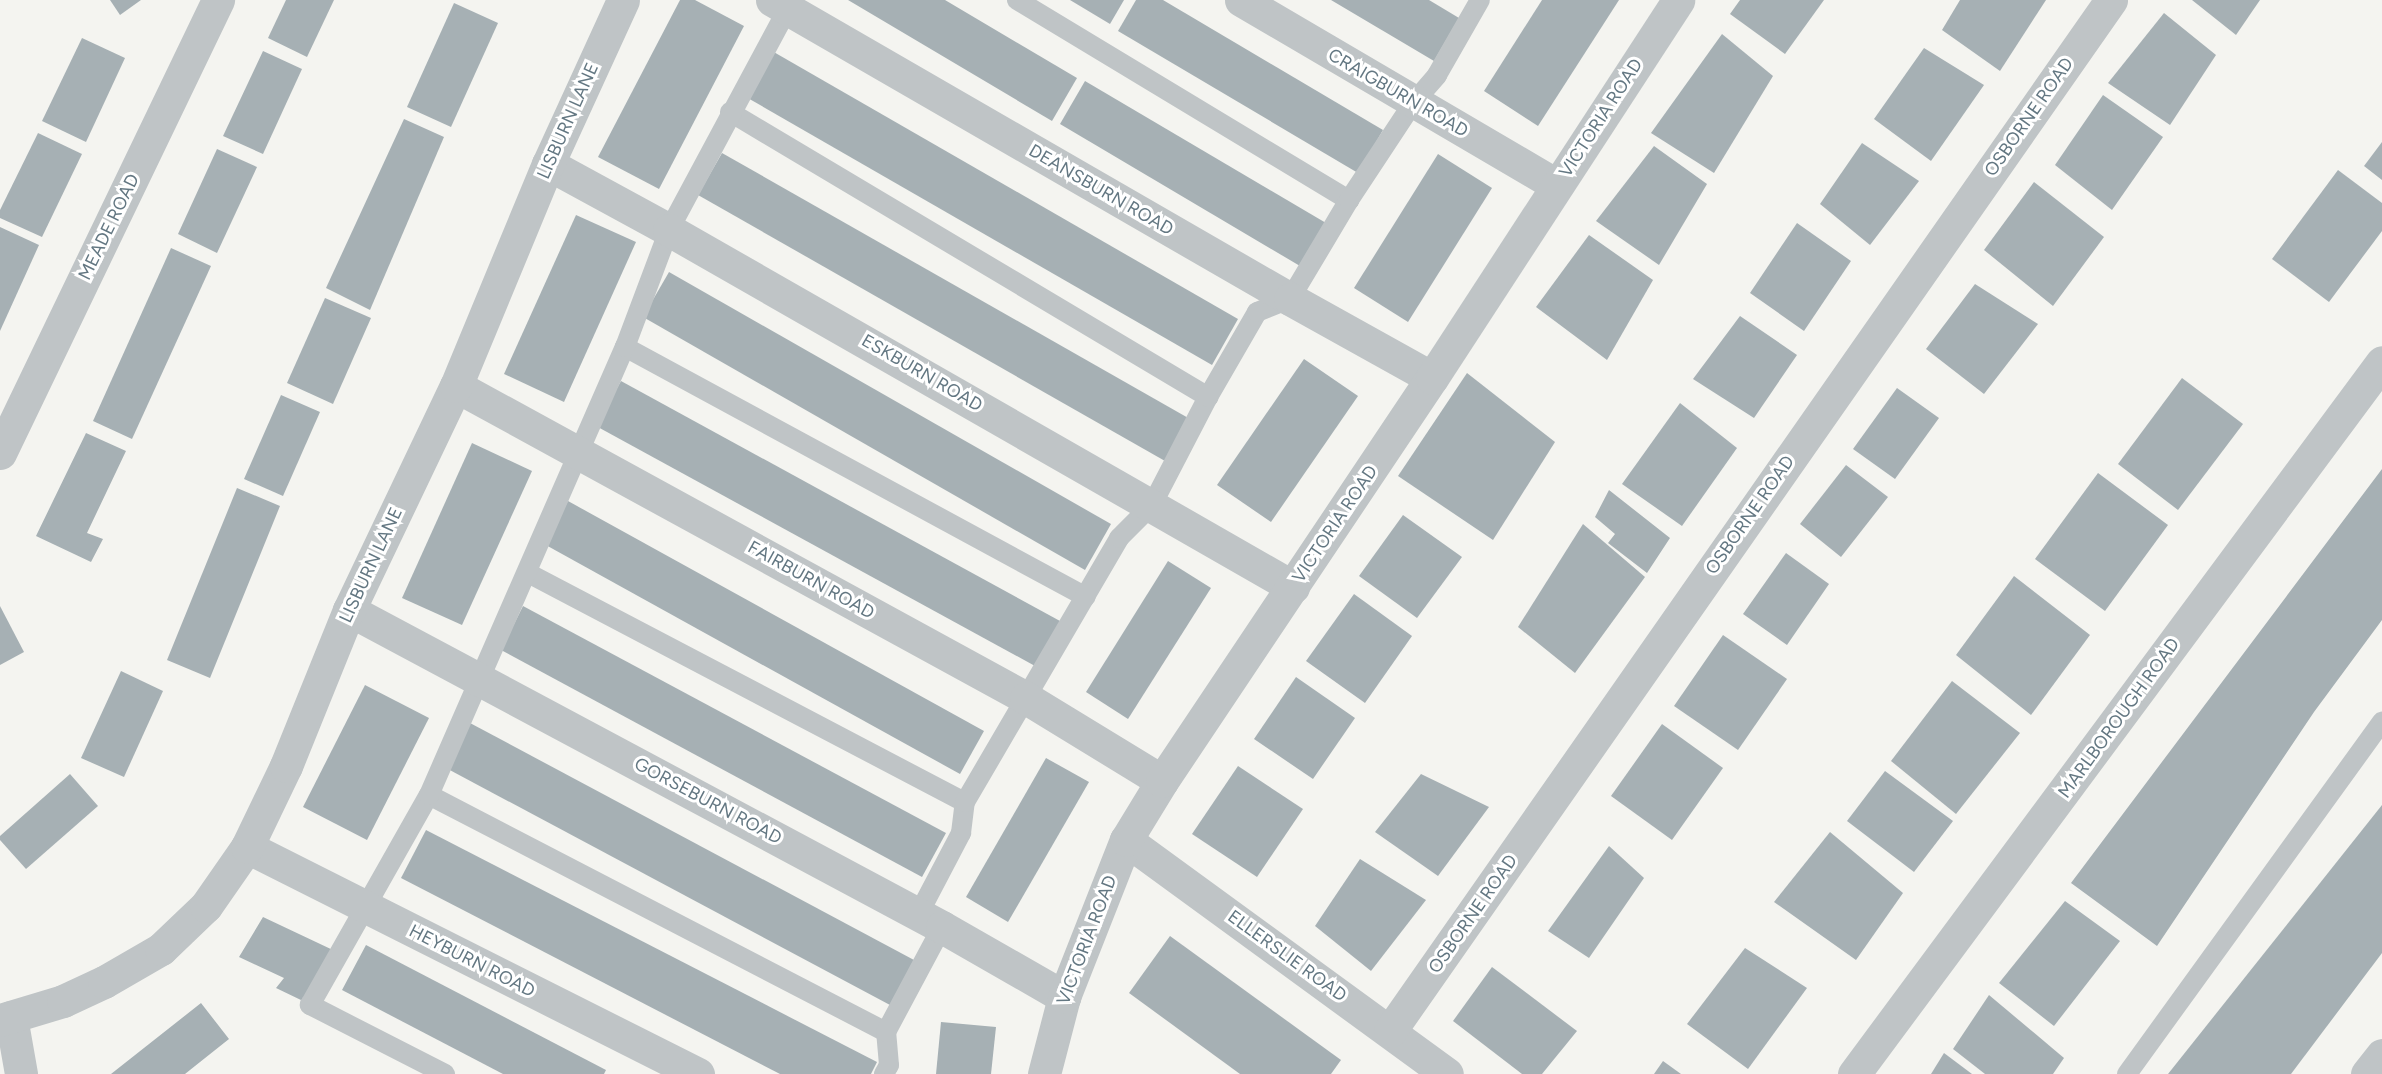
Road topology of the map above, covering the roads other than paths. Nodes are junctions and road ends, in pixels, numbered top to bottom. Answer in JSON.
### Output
{"nodes":[{"id":1,"x":218,"y":0,"type":"edge"},
{"id":2,"x":623,"y":0,"type":"edge"},
{"id":3,"x":1017,"y":0,"type":"edge"},
{"id":4,"x":1241,"y":0,"type":"edge"},
{"id":5,"x":1480,"y":0,"type":"edge"},
{"id":6,"x":1678,"y":0,"type":"edge"},
{"id":7,"x":2111,"y":0,"type":"edge"},
{"id":8,"x":784,"y":3,"type":"edge"},
{"id":9,"x":1413,"y":103,"type":"junction"},
{"id":10,"x":730,"y":112,"type":"junction"},
{"id":11,"x":548,"y":164,"type":"junction"},
{"id":12,"x":1556,"y":185,"type":"junction"},
{"id":13,"x":1349,"y":200,"type":"junction"},
{"id":14,"x":669,"y":230,"type":"junction"},
{"id":15,"x":1290,"y":299,"type":"junction"},
{"id":16,"x":625,"y":347,"type":"junction"},
{"id":17,"x":2382,"y":362,"type":"edge"},
{"id":18,"x":1432,"y":378,"type":"junction"},
{"id":19,"x":456,"y":386,"type":"junction"},
{"id":20,"x":1208,"y":397,"type":"junction"},
{"id":21,"x":577,"y":452,"type":"junction"},
{"id":22,"x":0,"y":453,"type":"edge"},
{"id":23,"x":1152,"y":505,"type":"junction"},
{"id":24,"x":528,"y":573,"type":"junction"},
{"id":25,"x":1293,"y":587,"type":"junction"},
{"id":26,"x":1086,"y":597,"type":"junction"},
{"id":27,"x":349,"y":610,"type":"junction"},
{"id":28,"x":480,"y":680,"type":"junction"},
{"id":29,"x":1026,"y":698,"type":"junction"},
{"id":30,"x":2382,"y":722,"type":"edge"},
{"id":31,"x":1162,"y":781,"type":"junction"},
{"id":32,"x":429,"y":795,"type":"junction"},
{"id":33,"x":965,"y":802,"type":"junction"},
{"id":34,"x":1126,"y":840,"type":"junction"},
{"id":35,"x":247,"y":847,"type":"junction"},
{"id":36,"x":367,"y":908,"type":"junction"},
{"id":37,"x":930,"y":921,"type":"junction"},
{"id":38,"x":1064,"y":997,"type":"junction"},
{"id":39,"x":5,"y":1018,"type":"edge"},
{"id":40,"x":1390,"y":1031,"type":"junction"},
{"id":41,"x":886,"y":1032,"type":"junction"},
{"id":42,"x":2382,"y":1054,"type":"edge"},
{"id":43,"x":21,"y":1074,"type":"edge"},
{"id":44,"x":445,"y":1074,"type":"edge"},
{"id":45,"x":698,"y":1074,"type":"edge"},
{"id":46,"x":885,"y":1074,"type":"edge"},
{"id":47,"x":1044,"y":1074,"type":"edge"},
{"id":48,"x":1447,"y":1074,"type":"edge"},
{"id":49,"x":1854,"y":1074,"type":"edge"},
{"id":50,"x":2127,"y":1074,"type":"edge"},
{"id":51,"x":2367,"y":1074,"type":"edge"}],
"edges":[{"from":1,"to":22,"type":"street","name":"MEADE ROAD"},
{"from":2,"to":11,"type":"street","name":"LISBURN LANE"},
{"from":3,"to":13,"type":"lane"},
{"from":4,"to":9,"type":"street","name":"CRAIGBURN ROAD"},
{"from":5,"to":9,"type":"lane"},
{"from":6,"to":12,"type":"street","name":"VICTORIA ROAD"},
{"from":7,"to":40,"type":"street","name":"OSBORNE ROAD"},
{"from":8,"to":10,"type":"lane"},
{"from":8,"to":15,"type":"street","name":"DEANSBURN ROAD"},
{"from":9,"to":12,"type":"street","name":"CRAIGBURN ROAD"},
{"from":9,"to":13,"type":"lane"},
{"from":10,"to":14,"type":"lane"},
{"from":10,"to":20,"type":"lane"},
{"from":11,"to":14,"type":"street","name":"ESKBURN ROAD"},
{"from":11,"to":19,"type":"street","name":"LISBURN LANE"},
{"from":12,"to":18,"type":"street","name":"VICTORIA ROAD"},
{"from":13,"to":15,"type":"lane"},
{"from":14,"to":16,"type":"lane"},
{"from":14,"to":23,"type":"street","name":"ESKBURN ROAD"},
{"from":15,"to":18,"type":"street","name":"DEANSBURN ROAD"},
{"from":15,"to":20,"type":"lane"},
{"from":16,"to":21,"type":"lane"},
{"from":16,"to":26,"type":"lane"},
{"from":17,"to":49,"type":"street","name":"MARLBOROUGH ROAD"},
{"from":18,"to":25,"type":"street","name":"VICTORIA ROAD"},
{"from":19,"to":21,"type":"street","name":"FAIRBURN ROAD"},
{"from":19,"to":27,"type":"street","name":"LISBURN LANE"},
{"from":20,"to":23,"type":"lane"},
{"from":21,"to":24,"type":"lane"},
{"from":21,"to":29,"type":"street","name":"FAIRBURN ROAD"},
{"from":23,"to":25,"type":"street","name":"ESKBURN ROAD"},
{"from":23,"to":26,"type":"lane"},
{"from":24,"to":28,"type":"lane"},
{"from":24,"to":33,"type":"lane"},
{"from":25,"to":31,"type":"street","name":"VICTORIA ROAD"},
{"from":26,"to":29,"type":"lane"},
{"from":27,"to":28,"type":"street","name":"GORSEBURN ROAD"},
{"from":27,"to":35,"type":"street","name":"LISBURN LANE"},
{"from":28,"to":32,"type":"lane"},
{"from":28,"to":37,"type":"street","name":"GORSEBURN ROAD"},
{"from":29,"to":31,"type":"street","name":"FAIRBURN ROAD"},
{"from":29,"to":33,"type":"lane"},
{"from":30,"to":50,"type":"lane"},
{"from":31,"to":34,"type":"street","name":"VICTORIA ROAD"},
{"from":32,"to":36,"type":"lane"},
{"from":32,"to":41,"type":"lane"},
{"from":33,"to":37,"type":"lane"},
{"from":34,"to":38,"type":"street","name":"VICTORIA ROAD"},
{"from":34,"to":40,"type":"street","name":"ELLERSLIE ROAD"},
{"from":35,"to":36,"type":"street","name":"HEYBURN ROAD"},
{"from":35,"to":39,"type":"street","name":"LISBURN LANE"},
{"from":36,"to":44,"type":"lane"},
{"from":36,"to":45,"type":"street","name":"HEYBURN ROAD"},
{"from":37,"to":38,"type":"street","name":"GORSEBURN ROAD"},
{"from":37,"to":41,"type":"lane"},
{"from":38,"to":47,"type":"street","name":"VICTORIA ROAD"},
{"from":39,"to":43,"type":"street"},
{"from":40,"to":48,"type":"street","name":"ELLERSLIE ROAD"},
{"from":41,"to":46,"type":"lane"},
{"from":42,"to":51,"type":"street"}]}
